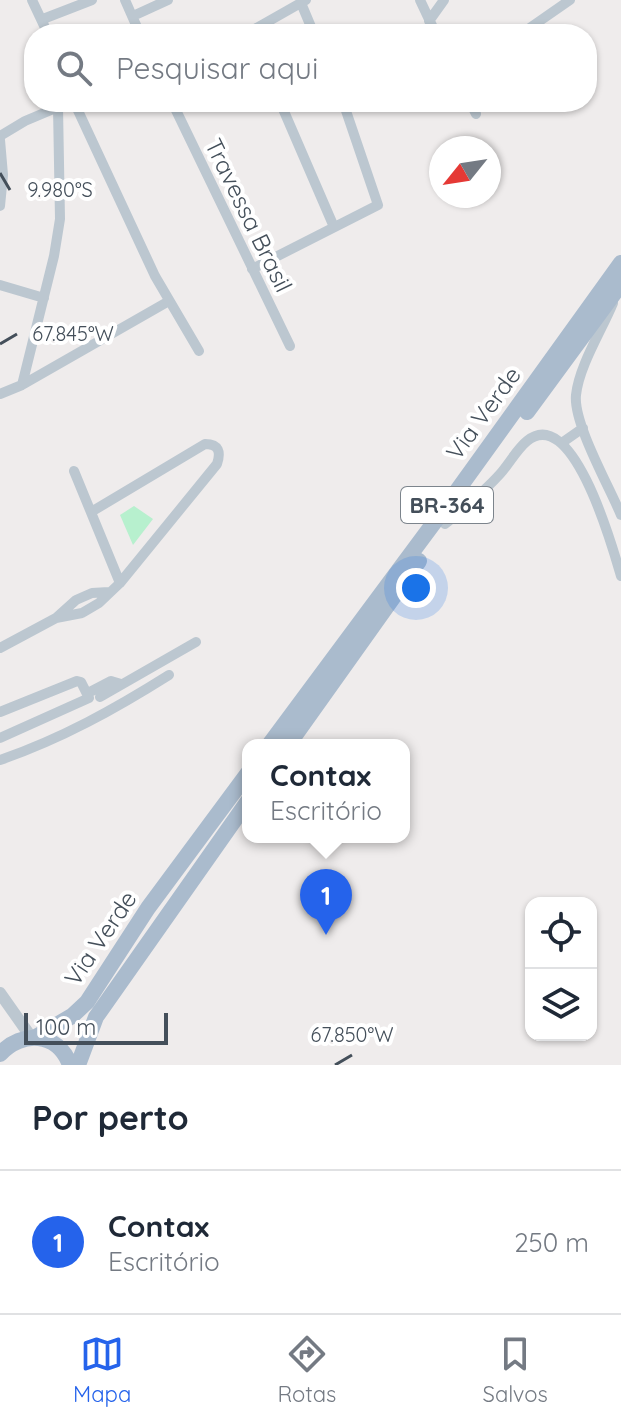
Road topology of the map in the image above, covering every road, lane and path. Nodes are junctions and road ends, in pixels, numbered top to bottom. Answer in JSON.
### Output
{"nodes":[{"id":1,"x":32,"y":0,"type":"edge"},
{"id":2,"x":92,"y":0,"type":"edge"},
{"id":3,"x":125,"y":0,"type":"edge"},
{"id":4,"x":168,"y":0,"type":"edge"},
{"id":5,"x":420,"y":0,"type":"edge"},
{"id":6,"x":444,"y":0,"type":"edge"},
{"id":7,"x":570,"y":0,"type":"edge"},
{"id":8,"x":304,"y":2,"type":"edge"},
{"id":9,"x":133,"y":16,"type":"junction"},
{"id":10,"x":43,"y":19,"type":"junction"},
{"id":11,"x":429,"y":21,"type":"junction"},
{"id":12,"x":45,"y":24,"type":"edge"},
{"id":13,"x":136,"y":24,"type":"edge"},
{"id":14,"x":264,"y":24,"type":"edge"},
{"id":15,"x":311,"y":24,"type":"edge"},
{"id":16,"x":431,"y":24,"type":"edge"},
{"id":17,"x":535,"y":24,"type":"edge"},
{"id":18,"x":47,"y":112,"type":"edge"},
{"id":19,"x":67,"y":112,"type":"edge"},
{"id":20,"x":71,"y":112,"type":"edge"},
{"id":21,"x":177,"y":112,"type":"edge"},
{"id":22,"x":284,"y":112,"type":"edge"},
{"id":23,"x":346,"y":112,"type":"edge"},
{"id":24,"x":0,"y":138,"type":"edge"},
{"id":25,"x":0,"y":206,"type":"edge"},
{"id":26,"x":334,"y":227,"type":"junction"},
{"id":27,"x":621,"y":263,"type":"edge"},
{"id":28,"x":252,"y":269,"type":"junction"},
{"id":29,"x":0,"y":285,"type":"edge"},
{"id":30,"x":620,"y":285,"type":"edge"},
{"id":31,"x":44,"y":298,"type":"junction"},
{"id":32,"x":169,"y":301,"type":"junction"},
{"id":33,"x":290,"y":346,"type":"dead end"},
{"id":34,"x":199,"y":351,"type":"dead end"},
{"id":35,"x":22,"y":385,"type":"junction"},
{"id":36,"x":0,"y":394,"type":"edge"},
{"id":37,"x":583,"y":428,"type":"junction"},
{"id":38,"x":563,"y":442,"type":"junction"},
{"id":39,"x":74,"y":471,"type":"dead end"},
{"id":40,"x":606,"y":480,"type":"junction"},
{"id":41,"x":589,"y":489,"type":"junction"},
{"id":42,"x":91,"y":512,"type":"junction"},
{"id":43,"x":621,"y":515,"type":"edge"},
{"id":44,"x":445,"y":524,"type":"junction"},
{"id":45,"x":621,"y":576,"type":"edge"},
{"id":46,"x":120,"y":583,"type":"junction"},
{"id":47,"x":196,"y":642,"type":"dead end"},
{"id":48,"x":0,"y":648,"type":"edge"},
{"id":49,"x":169,"y":675,"type":"dead end"},
{"id":50,"x":121,"y":684,"type":"junction"},
{"id":51,"x":88,"y":693,"type":"junction"},
{"id":52,"x":100,"y":697,"type":"dead end"},
{"id":53,"x":0,"y":712,"type":"edge"},
{"id":54,"x":0,"y":738,"type":"edge"},
{"id":55,"x":273,"y":739,"type":"edge"},
{"id":56,"x":292,"y":739,"type":"edge"},
{"id":57,"x":0,"y":760,"type":"edge"},
{"id":58,"x":242,"y":781,"type":"edge"},
{"id":59,"x":242,"y":810,"type":"edge"},
{"id":60,"x":0,"y":993,"type":"edge"},
{"id":61,"x":33,"y":1037,"type":"junction"},
{"id":62,"x":0,"y":1054,"type":"edge"},
{"id":63,"x":70,"y":1065,"type":"edge"},
{"id":64,"x":78,"y":1065,"type":"edge"}],
"edges":[{"from":1,"to":10,"type":"street"},
{"from":2,"to":10,"type":"street"},
{"from":3,"to":9,"type":"street"},
{"from":4,"to":9,"type":"street"},
{"from":5,"to":11,"type":"street"},
{"from":6,"to":11,"type":"street"},
{"from":7,"to":17,"type":"street"},
{"from":8,"to":14,"type":"street"},
{"from":8,"to":15,"type":"street"},
{"from":9,"to":13,"type":"street"},
{"from":10,"to":12,"type":"street"},
{"from":11,"to":16,"type":"street"},
{"from":18,"to":24,"type":"street"},
{"from":19,"to":31,"type":"street"},
{"from":20,"to":32,"type":"street"},
{"from":21,"to":28,"type":"street","name":"Travessa Brasil"},
{"from":22,"to":26,"type":"street"},
{"from":23,"to":26,"type":"street"},
{"from":24,"to":25,"type":"street"},
{"from":26,"to":28,"type":"street"},
{"from":27,"to":55,"type":"main road","name":"Via Verde","number":"BR-364"},
{"from":28,"to":33,"type":"street","name":"Travessa Brasil"},
{"from":29,"to":31,"type":"street"},
{"from":30,"to":37,"type":"street"},
{"from":30,"to":44,"type":"main road","name":"Via Verde","number":"BR-364"},
{"from":31,"to":35,"type":"street"},
{"from":32,"to":34,"type":"street"},
{"from":32,"to":35,"type":"street"},
{"from":35,"to":36,"type":"street"},
{"from":37,"to":38,"type":"street"},
{"from":37,"to":40,"type":"street"},
{"from":38,"to":41,"type":"street"},
{"from":38,"to":44,"type":"street","name":"Via Verde"},
{"from":39,"to":42,"type":"street"},
{"from":40,"to":41,"type":"street"},
{"from":40,"to":43,"type":"street"},
{"from":41,"to":45,"type":"street"},
{"from":42,"to":46,"type":"street"},
{"from":42,"to":46,"type":"street"},
{"from":44,"to":56,"type":"main road","name":"Via Verde","number":"BR-364"},
{"from":46,"to":48,"type":"street"},
{"from":47,"to":50,"type":"street"},
{"from":49,"to":57,"type":"street"},
{"from":50,"to":51,"type":"street"},
{"from":50,"to":52,"type":"street"},
{"from":51,"to":53,"type":"street"},
{"from":51,"to":54,"type":"street"},
{"from":58,"to":61,"type":"main road","name":"Via Verde"},
{"from":59,"to":64,"type":"main road","name":"Via Verde"},
{"from":60,"to":61,"type":"street"},
{"from":61,"to":62,"type":"main road","name":"Via Verde"},
{"from":61,"to":63,"type":"main road"}]}
